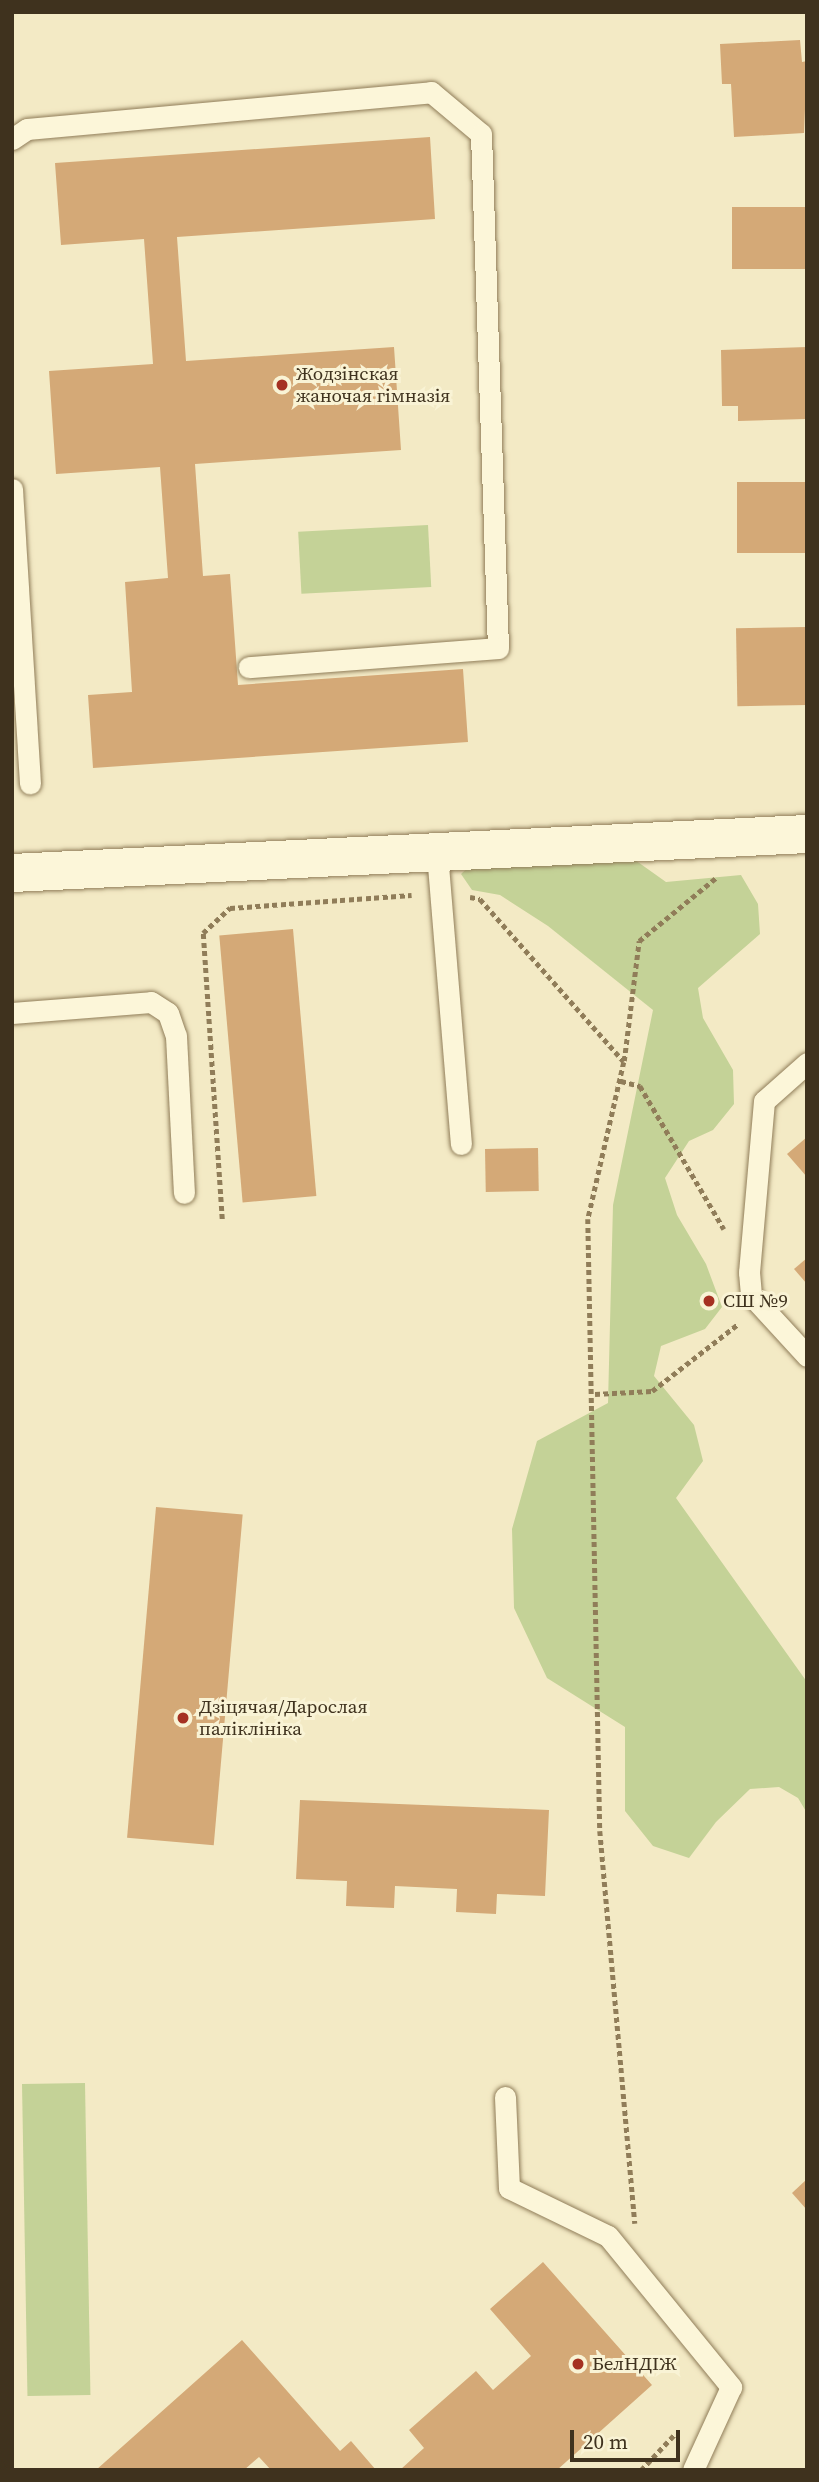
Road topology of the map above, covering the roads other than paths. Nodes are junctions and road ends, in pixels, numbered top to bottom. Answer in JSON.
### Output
{"nodes":[{"id":1,"x":12,"y":139,"type":"edge"},
{"id":2,"x":12,"y":489,"type":"edge"},
{"id":3,"x":249,"y":667,"type":"dead end"},
{"id":4,"x":30,"y":783,"type":"dead end"},
{"id":5,"x":807,"y":834,"type":"edge"},
{"id":6,"x":438,"y":853,"type":"junction"},
{"id":7,"x":12,"y":873,"type":"edge"},
{"id":8,"x":12,"y":1013,"type":"edge"},
{"id":9,"x":807,"y":1063,"type":"edge"},
{"id":10,"x":461,"y":1144,"type":"dead end"},
{"id":11,"x":184,"y":1193,"type":"dead end"},
{"id":12,"x":807,"y":1356,"type":"edge"},
{"id":13,"x":505,"y":2097,"type":"dead end"},
{"id":14,"x":692,"y":2470,"type":"edge"}],
"edges":[{"from":1,"to":3,"type":"lane"},
{"from":2,"to":4,"type":"lane"},
{"from":5,"to":6,"type":"street"},
{"from":6,"to":7,"type":"street"},
{"from":6,"to":10,"type":"lane"},
{"from":8,"to":11,"type":"lane"},
{"from":9,"to":12,"type":"lane"},
{"from":13,"to":14,"type":"lane"}]}
